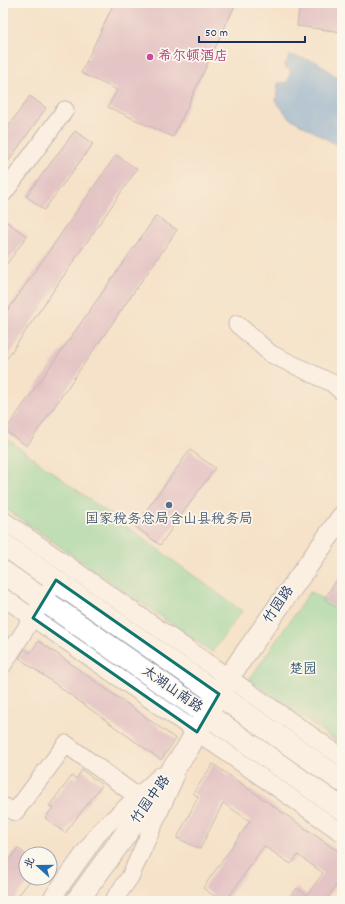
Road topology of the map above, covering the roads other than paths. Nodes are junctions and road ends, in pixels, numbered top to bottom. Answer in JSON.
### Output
{"nodes":[{"id":1,"x":65,"y":110,"type":"dead end"},
{"id":2,"x":3,"y":194,"type":"edge"},
{"id":3,"x":237,"y":324,"type":"dead end"},
{"id":4,"x":342,"y":392,"type":"edge"},
{"id":5,"x":342,"y":517,"type":"edge"},
{"id":6,"x":3,"y":520,"type":"edge"},
{"id":7,"x":3,"y":544,"type":"edge"},
{"id":8,"x":3,"y":572,"type":"edge"},
{"id":9,"x":56,"y":580,"type":"junction"},
{"id":10,"x":3,"y":597,"type":"edge"},
{"id":11,"x":38,"y":609,"type":"junction"},
{"id":12,"x":3,"y":665,"type":"edge"},
{"id":13,"x":223,"y":686,"type":"junction"},
{"id":14,"x":202,"y":724,"type":"junction"},
{"id":15,"x":186,"y":751,"type":"junction"},
{"id":16,"x":342,"y":758,"type":"edge"},
{"id":17,"x":342,"y":780,"type":"edge"},
{"id":18,"x":147,"y":805,"type":"junction"},
{"id":19,"x":3,"y":806,"type":"edge"},
{"id":20,"x":342,"y":809,"type":"edge"},
{"id":21,"x":342,"y":833,"type":"edge"},
{"id":22,"x":50,"y":901,"type":"edge"},
{"id":23,"x":77,"y":901,"type":"edge"},
{"id":24,"x":113,"y":901,"type":"edge"}],
"edges":[{"from":1,"to":2,"type":"street"},
{"from":3,"to":4,"type":"street"},
{"from":5,"to":13,"type":"street","name":"竹园路"},
{"from":6,"to":13,"type":"street"},
{"from":7,"to":9,"type":"main road","name":"太湖山南路"},
{"from":8,"to":11,"type":"main road","name":"太湖山南路"},
{"from":9,"to":11,"type":"street"},
{"from":9,"to":13,"type":"main road","name":"太湖山南路"},
{"from":10,"to":11,"type":"street"},
{"from":11,"to":12,"type":"street"},
{"from":11,"to":14,"type":"main road","name":"太湖山南路"},
{"from":13,"to":14,"type":"main road","name":"竹园中路"},
{"from":13,"to":16,"type":"street"},
{"from":13,"to":17,"type":"main road","name":"太湖山南路"},
{"from":14,"to":15,"type":"main road","name":"竹园中路"},
{"from":14,"to":20,"type":"main road","name":"太湖山南路"},
{"from":14,"to":21,"type":"street"},
{"from":15,"to":18,"type":"main road","name":"竹园中路"},
{"from":15,"to":22,"type":"street"},
{"from":15,"to":24,"type":"street"},
{"from":18,"to":19,"type":"street"},
{"from":18,"to":23,"type":"main road","name":"竹园中路"}]}
